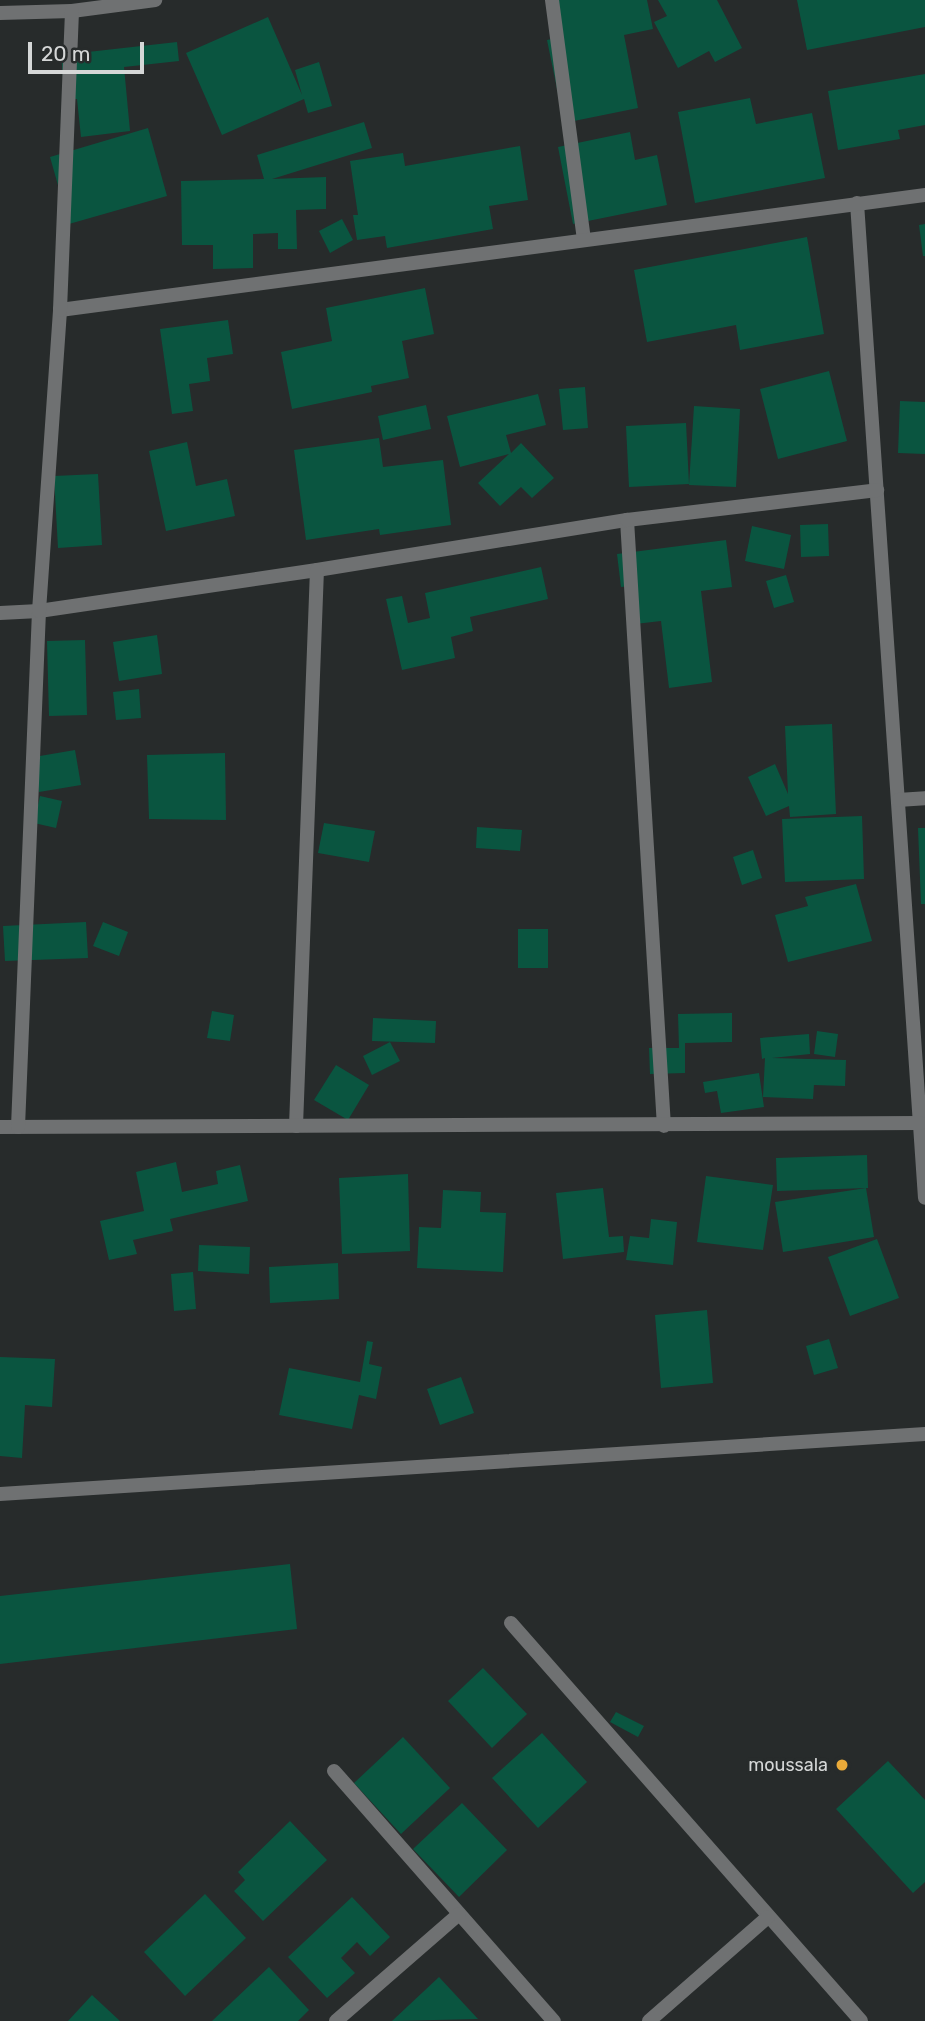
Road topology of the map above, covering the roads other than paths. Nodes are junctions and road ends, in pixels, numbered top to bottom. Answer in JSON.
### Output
{"nodes":[{"id":1,"x":155,"y":0,"type":"edge"},
{"id":2,"x":552,"y":0,"type":"edge"},
{"id":3,"x":72,"y":11,"type":"junction"},
{"id":4,"x":0,"y":13,"type":"edge"},
{"id":5,"x":925,"y":195,"type":"edge"},
{"id":6,"x":857,"y":203,"type":"junction"},
{"id":7,"x":584,"y":240,"type":"junction"},
{"id":8,"x":60,"y":310,"type":"junction"},
{"id":9,"x":877,"y":490,"type":"junction"},
{"id":10,"x":627,"y":520,"type":"junction"},
{"id":11,"x":317,"y":570,"type":"junction"},
{"id":12,"x":39,"y":611,"type":"junction"},
{"id":13,"x":0,"y":613,"type":"edge"},
{"id":14,"x":925,"y":798,"type":"edge"},
{"id":15,"x":898,"y":800,"type":"junction"},
{"id":16,"x":920,"y":1123,"type":"junction"},
{"id":17,"x":296,"y":1126,"type":"junction"},
{"id":18,"x":664,"y":1126,"type":"junction"},
{"id":19,"x":0,"y":1127,"type":"edge"},
{"id":20,"x":18,"y":1127,"type":"junction"},
{"id":21,"x":925,"y":1198,"type":"edge"},
{"id":22,"x":925,"y":1434,"type":"edge"},
{"id":23,"x":0,"y":1494,"type":"edge"},
{"id":24,"x":511,"y":1623,"type":"dead end"},
{"id":25,"x":334,"y":1771,"type":"dead end"},
{"id":26,"x":460,"y":1914,"type":"junction"},
{"id":27,"x":768,"y":1917,"type":"junction"},
{"id":28,"x":336,"y":2021,"type":"edge"},
{"id":29,"x":554,"y":2021,"type":"edge"},
{"id":30,"x":649,"y":2021,"type":"edge"},
{"id":31,"x":861,"y":2021,"type":"edge"}],
"edges":[{"from":1,"to":3,"type":"street"},
{"from":2,"to":7,"type":"street"},
{"from":3,"to":4,"type":"street"},
{"from":3,"to":8,"type":"street"},
{"from":5,"to":6,"type":"street"},
{"from":6,"to":7,"type":"street"},
{"from":6,"to":9,"type":"street"},
{"from":7,"to":8,"type":"street"},
{"from":8,"to":12,"type":"street"},
{"from":9,"to":10,"type":"street"},
{"from":9,"to":15,"type":"street"},
{"from":10,"to":11,"type":"street"},
{"from":10,"to":18,"type":"street"},
{"from":11,"to":12,"type":"street"},
{"from":11,"to":17,"type":"street"},
{"from":12,"to":13,"type":"street"},
{"from":12,"to":20,"type":"street"},
{"from":14,"to":15,"type":"street"},
{"from":15,"to":16,"type":"street"},
{"from":16,"to":18,"type":"street"},
{"from":16,"to":21,"type":"street"},
{"from":17,"to":18,"type":"street"},
{"from":17,"to":20,"type":"street"},
{"from":19,"to":20,"type":"street"},
{"from":22,"to":23,"type":"street"},
{"from":24,"to":27,"type":"street"},
{"from":25,"to":26,"type":"street"},
{"from":26,"to":28,"type":"street"},
{"from":26,"to":29,"type":"street"},
{"from":27,"to":30,"type":"street"},
{"from":27,"to":31,"type":"street"}]}
